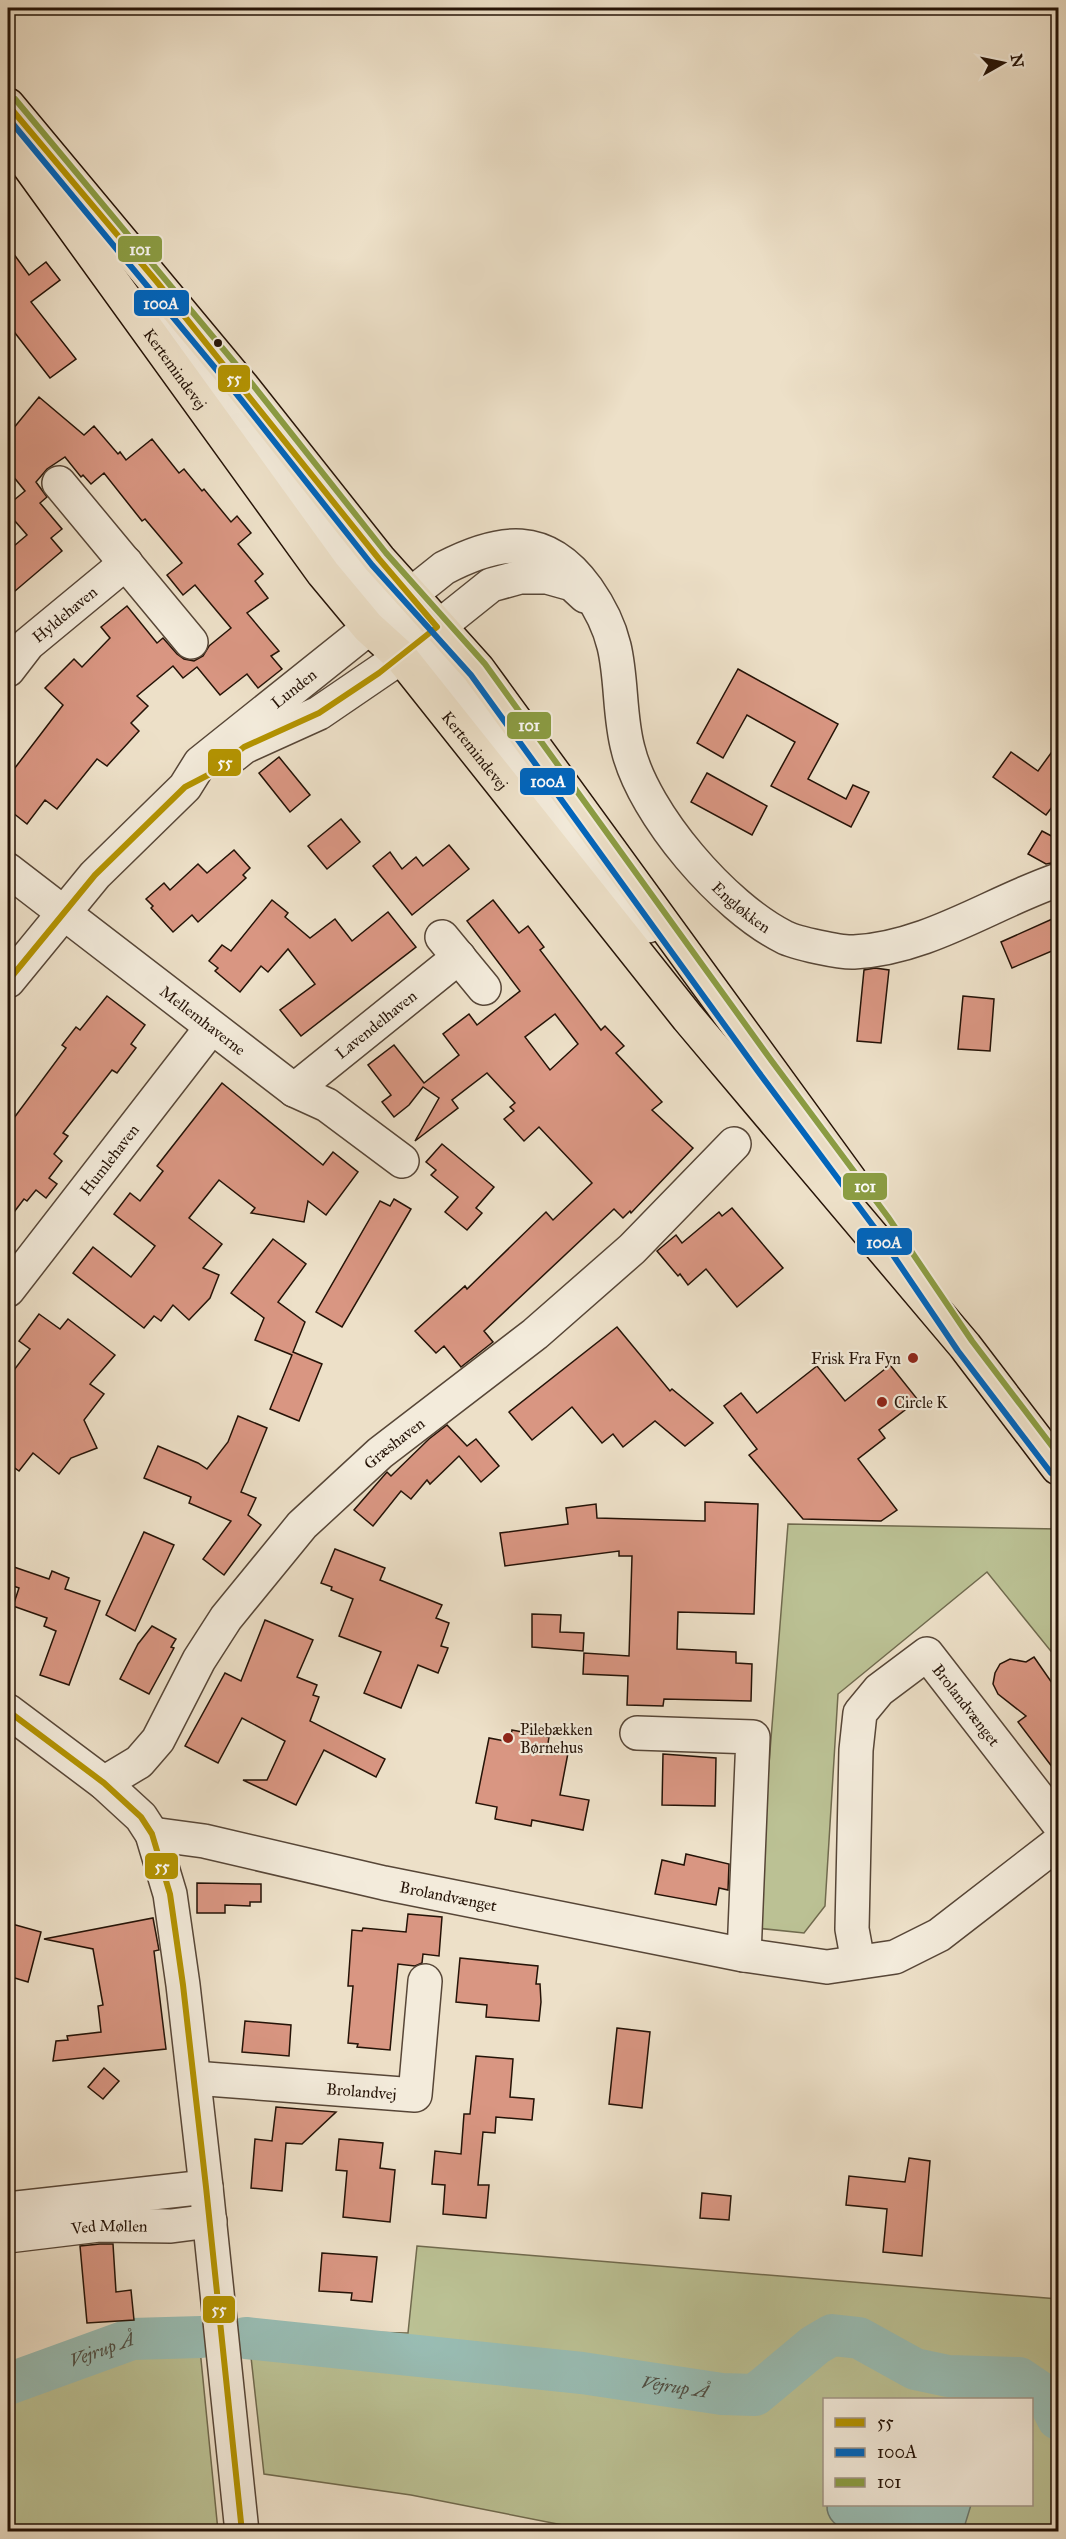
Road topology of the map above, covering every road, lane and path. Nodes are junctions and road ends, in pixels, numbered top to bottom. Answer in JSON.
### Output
{"nodes":[{"id":1,"x":8,"y":105,"type":"edge"},
{"id":2,"x":8,"y":137,"type":"edge"},
{"id":3,"x":60,"y":483,"type":"dead end"},
{"id":4,"x":126,"y":563,"type":"junction"},
{"id":5,"x":600,"y":609,"type":"junction"},
{"id":6,"x":389,"y":610,"type":"junction"},
{"id":7,"x":191,"y":642,"type":"dead end"},
{"id":8,"x":418,"y":643,"type":"junction"},
{"id":9,"x":8,"y":670,"type":"edge"},
{"id":10,"x":185,"y":787,"type":"junction"},
{"id":11,"x":8,"y":870,"type":"edge"},
{"id":12,"x":1059,"y":880,"type":"edge"},
{"id":13,"x":62,"y":912,"type":"junction"},
{"id":14,"x":8,"y":981,"type":"edge"},
{"id":15,"x":484,"y":988,"type":"dead end"},
{"id":16,"x":211,"y":1028,"type":"junction"},
{"id":17,"x":294,"y":1090,"type":"junction"},
{"id":18,"x":734,"y":1144,"type":"dead end"},
{"id":19,"x":402,"y":1161,"type":"dead end"},
{"id":20,"x":8,"y":1290,"type":"edge"},
{"id":21,"x":965,"y":1346,"type":"junction"},
{"id":22,"x":1059,"y":1468,"type":"edge"},
{"id":23,"x":8,"y":1711,"type":"edge"},
{"id":24,"x":637,"y":1732,"type":"dead end"},
{"id":25,"x":104,"y":1783,"type":"junction"},
{"id":26,"x":1059,"y":1823,"type":"edge"},
{"id":27,"x":152,"y":1834,"type":"junction"},
{"id":28,"x":1059,"y":1843,"type":"edge"},
{"id":29,"x":744,"y":1955,"type":"junction"},
{"id":30,"x":858,"y":1962,"type":"junction"},
{"id":31,"x":425,"y":1981,"type":"dead end"},
{"id":32,"x":194,"y":2078,"type":"junction"},
{"id":33,"x":206,"y":2187,"type":"junction"},
{"id":34,"x":8,"y":2209,"type":"edge"},
{"id":35,"x":210,"y":2221,"type":"junction"},
{"id":36,"x":8,"y":2236,"type":"edge"},
{"id":37,"x":242,"y":2532,"type":"edge"}],
"edges":[{"from":1,"to":6,"type":"main road","name":"Kertemindevej"},
{"from":2,"to":6,"type":"main road","name":"Kertemindevej"},
{"from":3,"to":4,"type":"street"},
{"from":4,"to":7,"type":"street"},
{"from":4,"to":9,"type":"street","name":"Hyldehaven"},
{"from":5,"to":6,"type":"street","name":"Engløkken"},
{"from":5,"to":8,"type":"street","name":"Engløkken"},
{"from":5,"to":12,"type":"street","name":"Engløkken"},
{"from":6,"to":8,"type":"main road","name":"Kertemindevej"},
{"from":6,"to":8,"type":"main road","name":"Kertemindevej"},
{"from":6,"to":10,"type":"street","name":"Lunden"},
{"from":8,"to":10,"type":"street","name":"Lunden"},
{"from":8,"to":21,"type":"main road","name":"Kertemindevej"},
{"from":8,"to":21,"type":"main road","name":"Kertemindevej"},
{"from":10,"to":13,"type":"street","name":"Lunden"},
{"from":11,"to":13,"type":"street","name":"Mellemhaverne"},
{"from":13,"to":14,"type":"street","name":"Lunden"},
{"from":13,"to":16,"type":"street","name":"Mellemhaverne"},
{"from":15,"to":17,"type":"street","name":"Lavendelhaven"},
{"from":16,"to":17,"type":"street","name":"Mellemhaverne"},
{"from":16,"to":20,"type":"street","name":"Humlehaven"},
{"from":17,"to":19,"type":"street","name":"Mellemhaverne"},
{"from":18,"to":25,"type":"street","name":"Græshaven"},
{"from":21,"to":22,"type":"main road","name":"Kertemindevej"},
{"from":23,"to":25,"type":"street"},
{"from":24,"to":29,"type":"street"},
{"from":25,"to":27,"type":"street"},
{"from":26,"to":30,"type":"street","name":"Brolandvænget"},
{"from":27,"to":29,"type":"street","name":"Brolandvænget"},
{"from":27,"to":32,"type":"street"},
{"from":28,"to":30,"type":"street","name":"Brolandvænget"},
{"from":29,"to":30,"type":"street","name":"Brolandvænget"},
{"from":31,"to":32,"type":"street","name":"Brolandvej"},
{"from":32,"to":33,"type":"street"},
{"from":33,"to":34,"type":"street"},
{"from":33,"to":35,"type":"street"},
{"from":35,"to":36,"type":"street","name":"Ved Møllen"},
{"from":35,"to":37,"type":"street"}]}
